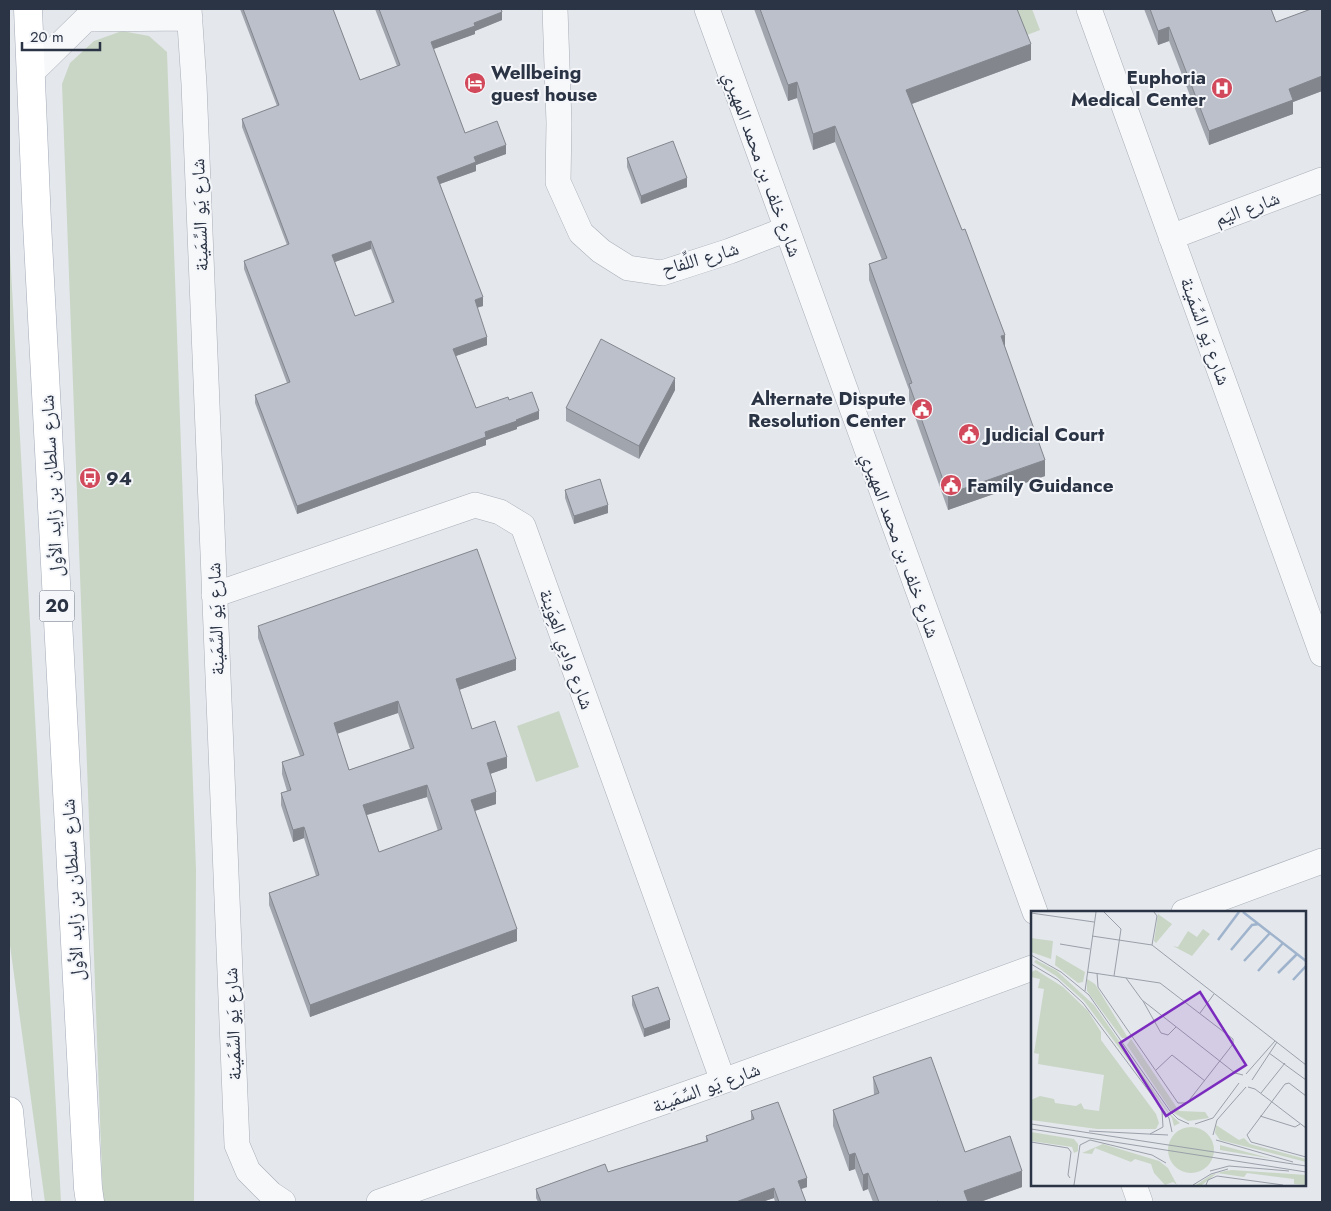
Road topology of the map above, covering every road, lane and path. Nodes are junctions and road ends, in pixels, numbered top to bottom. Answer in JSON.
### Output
{"nodes":[{"id":1,"x":28,"y":9,"type":"edge"},
{"id":2,"x":556,"y":9,"type":"edge"},
{"id":3,"x":707,"y":9,"type":"edge"},
{"id":4,"x":1089,"y":9,"type":"edge"},
{"id":5,"x":82,"y":14,"type":"edge"},
{"id":6,"x":190,"y":14,"type":"edge"},
{"id":7,"x":30,"y":74,"type":"junction"},
{"id":8,"x":1322,"y":180,"type":"edge"},
{"id":9,"x":787,"y":229,"type":"junction"},
{"id":10,"x":1171,"y":236,"type":"junction"},
{"id":11,"x":214,"y":595,"type":"junction"},
{"id":12,"x":1322,"y":654,"type":"edge"},
{"id":13,"x":1322,"y":861,"type":"edge"},
{"id":14,"x":1035,"y":911,"type":"edge"},
{"id":15,"x":1187,"y":911,"type":"edge"},
{"id":16,"x":1031,"y":968,"type":"edge"},
{"id":17,"x":723,"y":1081,"type":"junction"},
{"id":18,"x":9,"y":1111,"type":"edge"},
{"id":19,"x":1134,"y":1186,"type":"edge"},
{"id":20,"x":18,"y":1202,"type":"edge"},
{"id":21,"x":90,"y":1202,"type":"edge"},
{"id":22,"x":283,"y":1202,"type":"edge"},
{"id":23,"x":379,"y":1202,"type":"edge"},
{"id":24,"x":1140,"y":1202,"type":"edge"}],
"edges":[{"from":1,"to":7,"type":"main road","name":"شارع سلطان بن زايد الأول","number":"20"},
{"from":2,"to":9,"type":"street","name":"شارع اللِّفاح"},
{"from":3,"to":9,"type":"street","name":"شارع خلف بن محمد المهيري"},
{"from":4,"to":10,"type":"street","name":"شارع يَو السِّمَينة"},
{"from":5,"to":6,"type":"street","name":"شارع يَو السِّمَينة"},
{"from":5,"to":7,"type":"street","name":"شارع يَو السِّمَينة"},
{"from":6,"to":11,"type":"street","name":"شارع يَو السِّمَينة"},
{"from":7,"to":21,"type":"main road","name":"شارع سلطان بن زايد الأول","number":"20"},
{"from":8,"to":10,"type":"street","name":"شارع اليَم"},
{"from":9,"to":14,"type":"street","name":"شارع خلف بن محمد المهيري"},
{"from":10,"to":12,"type":"street","name":"شارع يَو السِّمَينة"},
{"from":11,"to":17,"type":"street","name":"شارع وادِي العِوَينة"},
{"from":11,"to":22,"type":"street","name":"شارع يَو السِّمَينة"},
{"from":13,"to":15,"type":"street"},
{"from":16,"to":17,"type":"street","name":"شارع يَو السِّمَينة"},
{"from":17,"to":23,"type":"street","name":"شارع يَو السِّمَينة"},
{"from":18,"to":20,"type":"main road"},
{"from":19,"to":24,"type":"street"}]}
